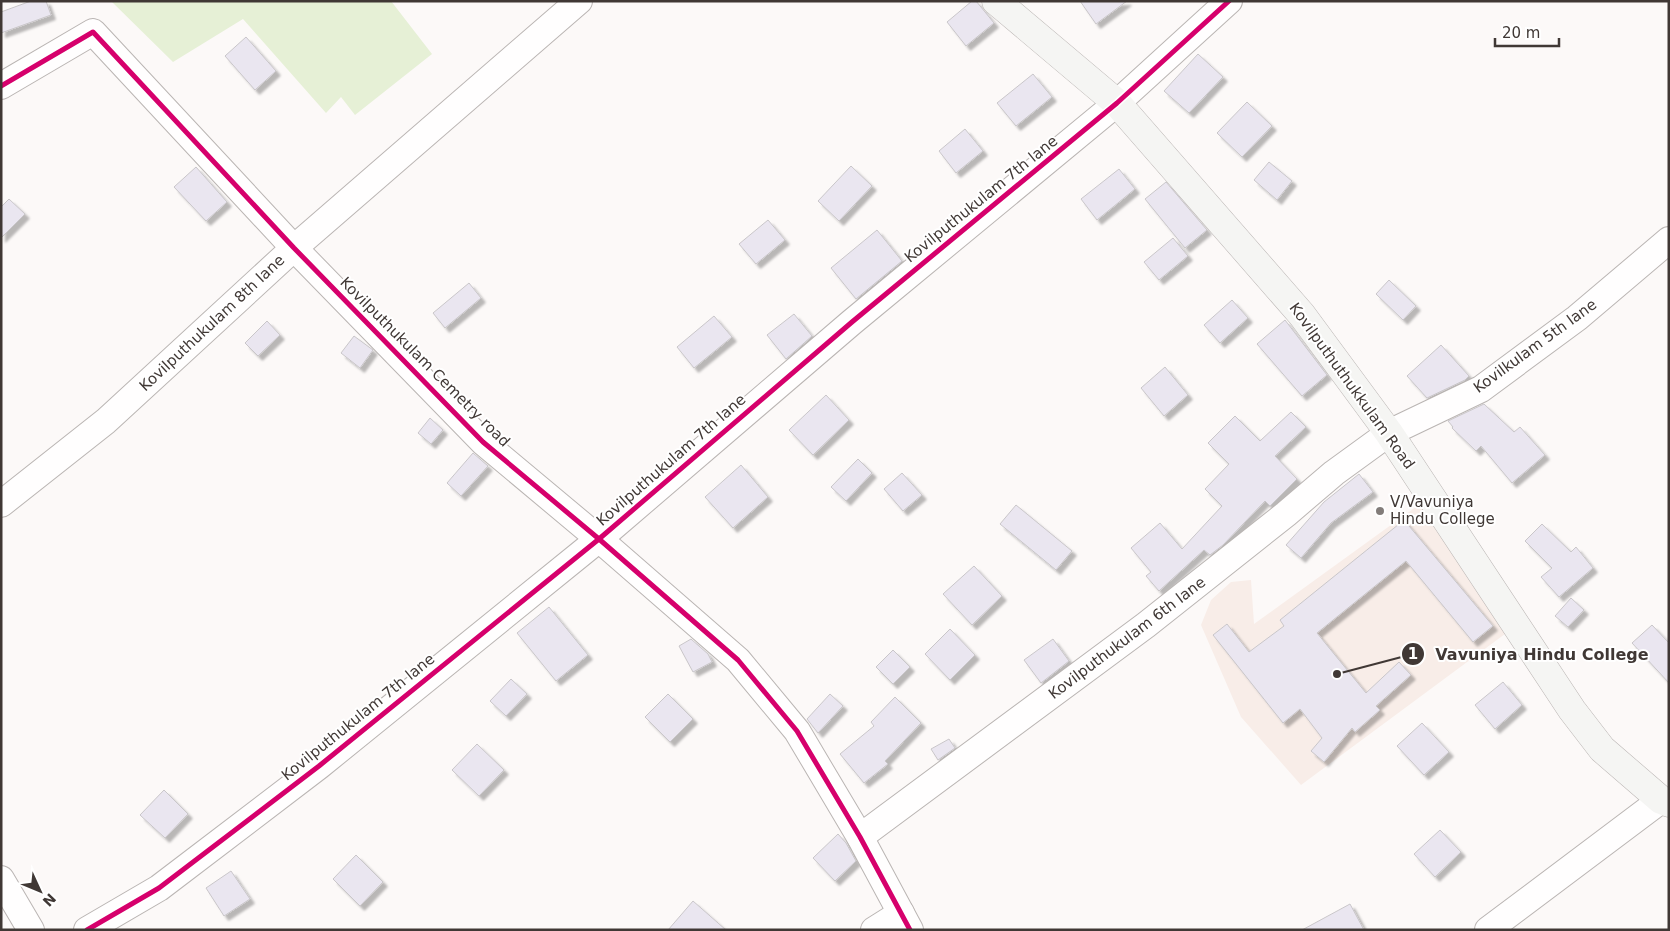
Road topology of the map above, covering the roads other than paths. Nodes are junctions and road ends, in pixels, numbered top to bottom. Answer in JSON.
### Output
{"nodes":[{"id":1,"x":579,"y":1,"type":"edge"},
{"id":2,"x":996,"y":1,"type":"edge"},
{"id":3,"x":1229,"y":1,"type":"edge"},
{"id":4,"x":1,"y":86,"type":"edge"},
{"id":5,"x":1117,"y":103,"type":"junction"},
{"id":6,"x":1669,"y":240,"type":"edge"},
{"id":7,"x":294,"y":248,"type":"junction"},
{"id":8,"x":1389,"y":433,"type":"junction"},
{"id":9,"x":1,"y":504,"type":"edge"},
{"id":10,"x":599,"y":539,"type":"junction"},
{"id":11,"x":1665,"y":802,"type":"edge"},
{"id":12,"x":860,"y":837,"type":"junction"},
{"id":13,"x":1,"y":879,"type":"edge"},
{"id":14,"x":906,"y":921,"type":"edge"},
{"id":15,"x":31,"y":930,"type":"edge"},
{"id":16,"x":86,"y":930,"type":"edge"},
{"id":17,"x":874,"y":930,"type":"edge"},
{"id":18,"x":1488,"y":930,"type":"edge"}],
"edges":[{"from":1,"to":7,"type":"street","name":"Kovilputhukulam 8th lane"},
{"from":2,"to":5,"type":"street","name":"Kovilputhuthukkulam Road"},
{"from":3,"to":5,"type":"street","name":"Kovilputhukulam 7th lane"},
{"from":4,"to":7,"type":"street","name":"Kovilputhukulam Cemetry road"},
{"from":5,"to":8,"type":"street","name":"Kovilputhuthukkulam Road"},
{"from":5,"to":10,"type":"street","name":"Kovilputhukulam 7th lane"},
{"from":6,"to":8,"type":"street","name":"Kovilkulam 5th lane"},
{"from":7,"to":9,"type":"street","name":"Kovilputhukulam 8th lane"},
{"from":7,"to":10,"type":"street","name":"Kovilputhukulam Cemetry road"},
{"from":8,"to":11,"type":"street","name":"Kovilputhuthukkulam Road"},
{"from":8,"to":12,"type":"street","name":"Kovilputhukulam 6th lane"},
{"from":10,"to":12,"type":"street","name":"Kovilputhukulam Cemetry road"},
{"from":10,"to":16,"type":"street","name":"Kovilputhukulam 7th lane"},
{"from":11,"to":18,"type":"street"},
{"from":12,"to":14,"type":"street","name":"Kovilputhukulam Cemetry road"},
{"from":13,"to":15,"type":"street"},
{"from":14,"to":17,"type":"street"}]}
